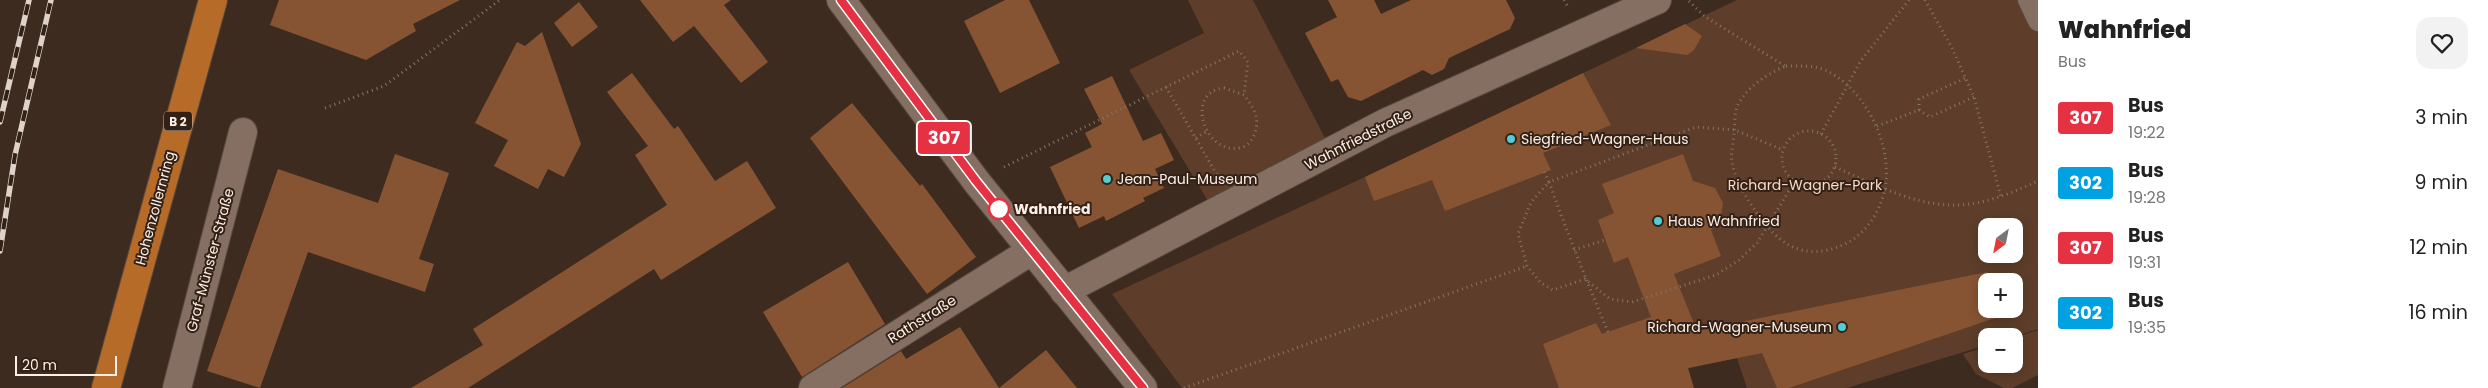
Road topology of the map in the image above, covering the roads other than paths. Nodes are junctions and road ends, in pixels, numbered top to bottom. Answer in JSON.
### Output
{"nodes":[{"id":1,"x":213,"y":0,"type":"edge"},
{"id":2,"x":841,"y":0,"type":"edge"},
{"id":3,"x":1657,"y":0,"type":"edge"},
{"id":4,"x":2028,"y":0,"type":"edge"},
{"id":5,"x":2038,"y":21,"type":"edge"},
{"id":6,"x":243,"y":132,"type":"dead end"},
{"id":7,"x":1031,"y":251,"type":"junction"},
{"id":8,"x":1064,"y":290,"type":"junction"},
{"id":9,"x":106,"y":388,"type":"edge"},
{"id":10,"x":177,"y":388,"type":"edge"},
{"id":11,"x":813,"y":388,"type":"edge"},
{"id":12,"x":1143,"y":388,"type":"edge"}],
"edges":[{"from":1,"to":9,"type":"main road","name":"Hohenzollernring","number":"B 2"},
{"from":2,"to":7,"type":"street"},
{"from":3,"to":8,"type":"street","name":"Wahnfriedstraße"},
{"from":4,"to":5,"type":"lane"},
{"from":6,"to":10,"type":"street","name":"Graf-Münster-Straße"},
{"from":7,"to":8,"type":"street"},
{"from":7,"to":11,"type":"street","name":"Rathstraße"},
{"from":8,"to":12,"type":"street"}]}
